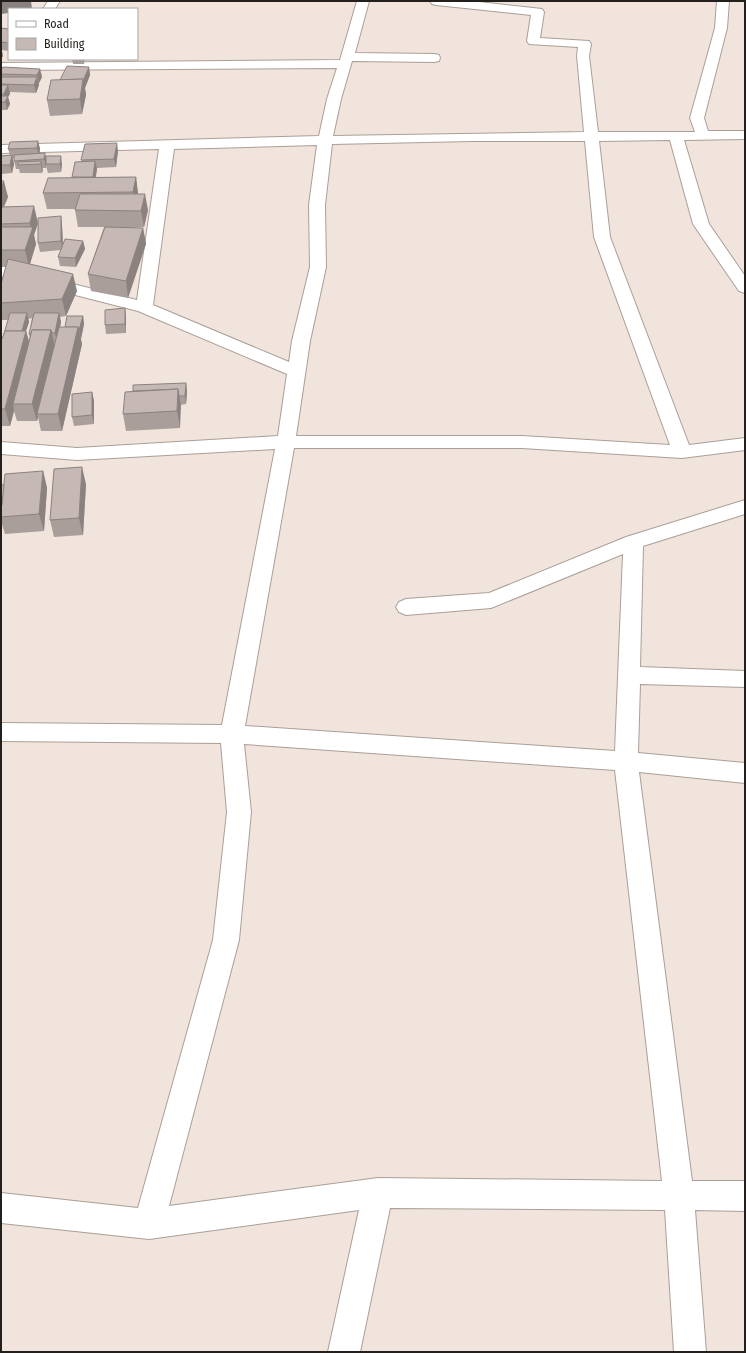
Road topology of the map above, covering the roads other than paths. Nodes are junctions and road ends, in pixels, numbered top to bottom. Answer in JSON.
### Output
{"nodes":[{"id":1,"x":363,"y":1,"type":"edge"},
{"id":2,"x":436,"y":1,"type":"edge"},
{"id":3,"x":723,"y":1,"type":"edge"},
{"id":4,"x":434,"y":58,"type":"dead end"},
{"id":5,"x":346,"y":60,"type":"junction"},
{"id":6,"x":6,"y":61,"type":"edge"},
{"id":7,"x":745,"y":135,"type":"edge"},
{"id":8,"x":676,"y":136,"type":"junction"},
{"id":9,"x":703,"y":136,"type":"junction"},
{"id":10,"x":593,"y":137,"type":"junction"},
{"id":11,"x":325,"y":141,"type":"junction"},
{"id":12,"x":167,"y":145,"type":"junction"},
{"id":13,"x":1,"y":149,"type":"edge"},
{"id":14,"x":1,"y":271,"type":"edge"},
{"id":15,"x":745,"y":288,"type":"edge"},
{"id":16,"x":144,"y":307,"type":"junction"},
{"id":17,"x":296,"y":371,"type":"junction"},
{"id":18,"x":286,"y":442,"type":"junction"},
{"id":19,"x":745,"y":444,"type":"edge"},
{"id":20,"x":1,"y":448,"type":"edge"},
{"id":21,"x":682,"y":452,"type":"junction"},
{"id":22,"x":745,"y":507,"type":"edge"},
{"id":23,"x":633,"y":542,"type":"junction"},
{"id":24,"x":406,"y":607,"type":"dead end"},
{"id":25,"x":628,"y":676,"type":"junction"},
{"id":26,"x":745,"y":679,"type":"edge"},
{"id":27,"x":1,"y":732,"type":"edge"},
{"id":28,"x":232,"y":734,"type":"junction"},
{"id":29,"x":626,"y":761,"type":"junction"},
{"id":30,"x":745,"y":774,"type":"edge"},
{"id":31,"x":378,"y":1193,"type":"junction"},
{"id":32,"x":679,"y":1196,"type":"junction"},
{"id":33,"x":745,"y":1196,"type":"edge"},
{"id":34,"x":1,"y":1208,"type":"edge"},
{"id":35,"x":149,"y":1224,"type":"junction"},
{"id":36,"x":344,"y":1352,"type":"edge"},
{"id":37,"x":690,"y":1352,"type":"edge"}],
"edges":[{"from":1,"to":5,"type":"street"},
{"from":2,"to":10,"type":"street"},
{"from":3,"to":9,"type":"street"},
{"from":4,"to":5,"type":"street"},
{"from":5,"to":6,"type":"street"},
{"from":5,"to":11,"type":"street"},
{"from":7,"to":9,"type":"street"},
{"from":8,"to":9,"type":"street"},
{"from":8,"to":10,"type":"street"},
{"from":8,"to":15,"type":"street"},
{"from":10,"to":11,"type":"street"},
{"from":10,"to":21,"type":"street"},
{"from":11,"to":12,"type":"street"},
{"from":11,"to":17,"type":"street"},
{"from":12,"to":13,"type":"street"},
{"from":12,"to":16,"type":"street"},
{"from":14,"to":16,"type":"street"},
{"from":16,"to":17,"type":"street"},
{"from":17,"to":18,"type":"street"},
{"from":18,"to":20,"type":"street"},
{"from":18,"to":21,"type":"street"},
{"from":18,"to":28,"type":"street"},
{"from":19,"to":21,"type":"street"},
{"from":22,"to":23,"type":"street"},
{"from":23,"to":24,"type":"street"},
{"from":23,"to":25,"type":"street"},
{"from":25,"to":26,"type":"street"},
{"from":25,"to":29,"type":"street"},
{"from":27,"to":28,"type":"street"},
{"from":28,"to":29,"type":"street"},
{"from":28,"to":35,"type":"street"},
{"from":29,"to":30,"type":"street"},
{"from":29,"to":32,"type":"street"},
{"from":31,"to":32,"type":"street"},
{"from":31,"to":35,"type":"street"},
{"from":31,"to":36,"type":"street"},
{"from":32,"to":33,"type":"street"},
{"from":32,"to":37,"type":"street"},
{"from":34,"to":35,"type":"street"}]}
